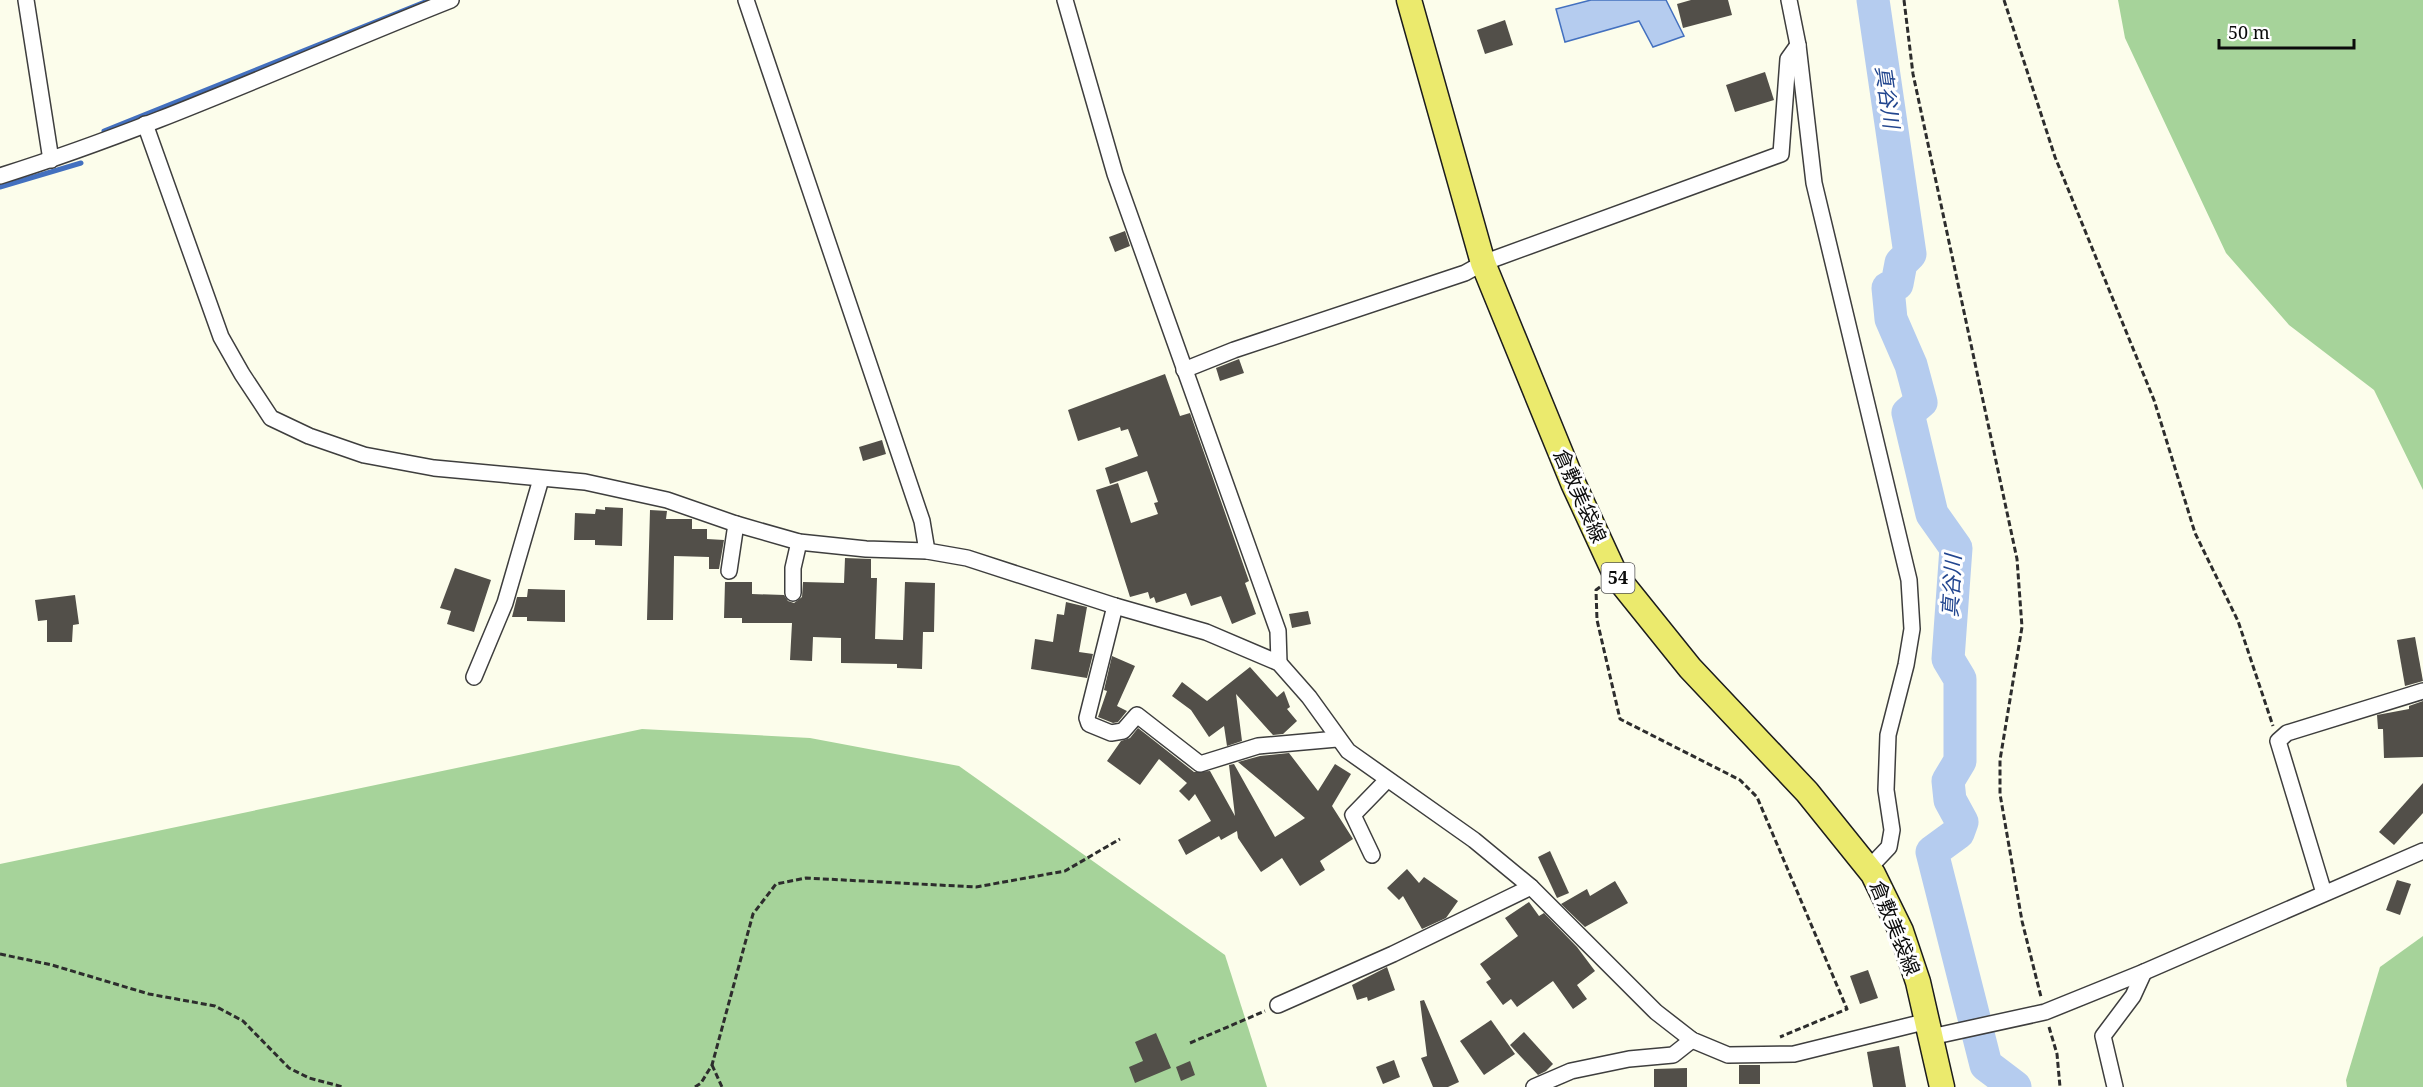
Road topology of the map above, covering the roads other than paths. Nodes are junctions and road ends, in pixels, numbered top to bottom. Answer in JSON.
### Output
{"nodes":[{"id":1,"x":26,"y":0,"type":"edge"},
{"id":2,"x":451,"y":0,"type":"edge"},
{"id":3,"x":746,"y":0,"type":"edge"},
{"id":4,"x":1065,"y":0,"type":"edge"},
{"id":5,"x":1409,"y":0,"type":"edge"},
{"id":6,"x":1789,"y":0,"type":"edge"},
{"id":7,"x":432,"y":3,"type":"edge"},
{"id":8,"x":1798,"y":45,"type":"junction"},
{"id":9,"x":145,"y":124,"type":"junction"},
{"id":10,"x":51,"y":160,"type":"junction"},
{"id":11,"x":0,"y":176,"type":"edge"},
{"id":12,"x":1483,"y":263,"type":"junction"},
{"id":13,"x":1184,"y":370,"type":"junction"},
{"id":14,"x":541,"y":479,"type":"junction"},
{"id":15,"x":736,"y":524,"type":"junction"},
{"id":16,"x":799,"y":542,"type":"junction"},
{"id":17,"x":927,"y":551,"type":"junction"},
{"id":18,"x":729,"y":571,"type":"dead end"},
{"id":19,"x":793,"y":593,"type":"dead end"},
{"id":20,"x":1115,"y":606,"type":"junction"},
{"id":21,"x":1279,"y":663,"type":"junction"},
{"id":22,"x":474,"y":677,"type":"dead end"},
{"id":23,"x":2423,"y":691,"type":"edge"},
{"id":24,"x":1337,"y":739,"type":"junction"},
{"id":25,"x":1387,"y":780,"type":"junction"},
{"id":26,"x":2423,"y":851,"type":"edge"},
{"id":27,"x":1372,"y":855,"type":"dead end"},
{"id":28,"x":1869,"y":868,"type":"junction"},
{"id":29,"x":1531,"y":886,"type":"junction"},
{"id":30,"x":2324,"y":893,"type":"junction"},
{"id":31,"x":2144,"y":972,"type":"junction"},
{"id":32,"x":1278,"y":1005,"type":"road end"},
{"id":33,"x":1938,"y":1030,"type":"junction"},
{"id":34,"x":1692,"y":1040,"type":"junction"},
{"id":35,"x":1534,"y":1087,"type":"edge"},
{"id":36,"x":1942,"y":1087,"type":"edge"},
{"id":37,"x":2115,"y":1087,"type":"edge"}],
"edges":[{"from":1,"to":10,"type":"street"},
{"from":2,"to":7,"type":"street"},
{"from":3,"to":17,"type":"street"},
{"from":4,"to":13,"type":"street"},
{"from":5,"to":12,"type":"main road","name":"倉敷美袋線","number":"54"},
{"from":6,"to":8,"type":"street"},
{"from":7,"to":9,"type":"street"},
{"from":8,"to":12,"type":"street"},
{"from":8,"to":28,"type":"street"},
{"from":9,"to":10,"type":"street"},
{"from":9,"to":14,"type":"street"},
{"from":10,"to":11,"type":"street"},
{"from":12,"to":13,"type":"street"},
{"from":12,"to":28,"type":"main road","name":"倉敷美袋線","number":"54"},
{"from":13,"to":21,"type":"street"},
{"from":14,"to":15,"type":"street"},
{"from":14,"to":22,"type":"street"},
{"from":15,"to":16,"type":"street"},
{"from":15,"to":18,"type":"street"},
{"from":16,"to":17,"type":"street"},
{"from":16,"to":19,"type":"street"},
{"from":17,"to":20,"type":"street"},
{"from":20,"to":21,"type":"street"},
{"from":20,"to":24,"type":"street"},
{"from":21,"to":24,"type":"street"},
{"from":23,"to":30,"type":"street"},
{"from":24,"to":25,"type":"street"},
{"from":25,"to":27,"type":"street"},
{"from":25,"to":29,"type":"street"},
{"from":26,"to":30,"type":"street"},
{"from":28,"to":33,"type":"main road","name":"倉敷美袋線","number":"54"},
{"from":29,"to":32,"type":"street"},
{"from":29,"to":34,"type":"street"},
{"from":30,"to":31,"type":"street"},
{"from":31,"to":33,"type":"street"},
{"from":31,"to":37,"type":"street"},
{"from":33,"to":34,"type":"street"},
{"from":33,"to":36,"type":"main road","name":"倉敷美袋線","number":"54"},
{"from":34,"to":35,"type":"street"}]}
